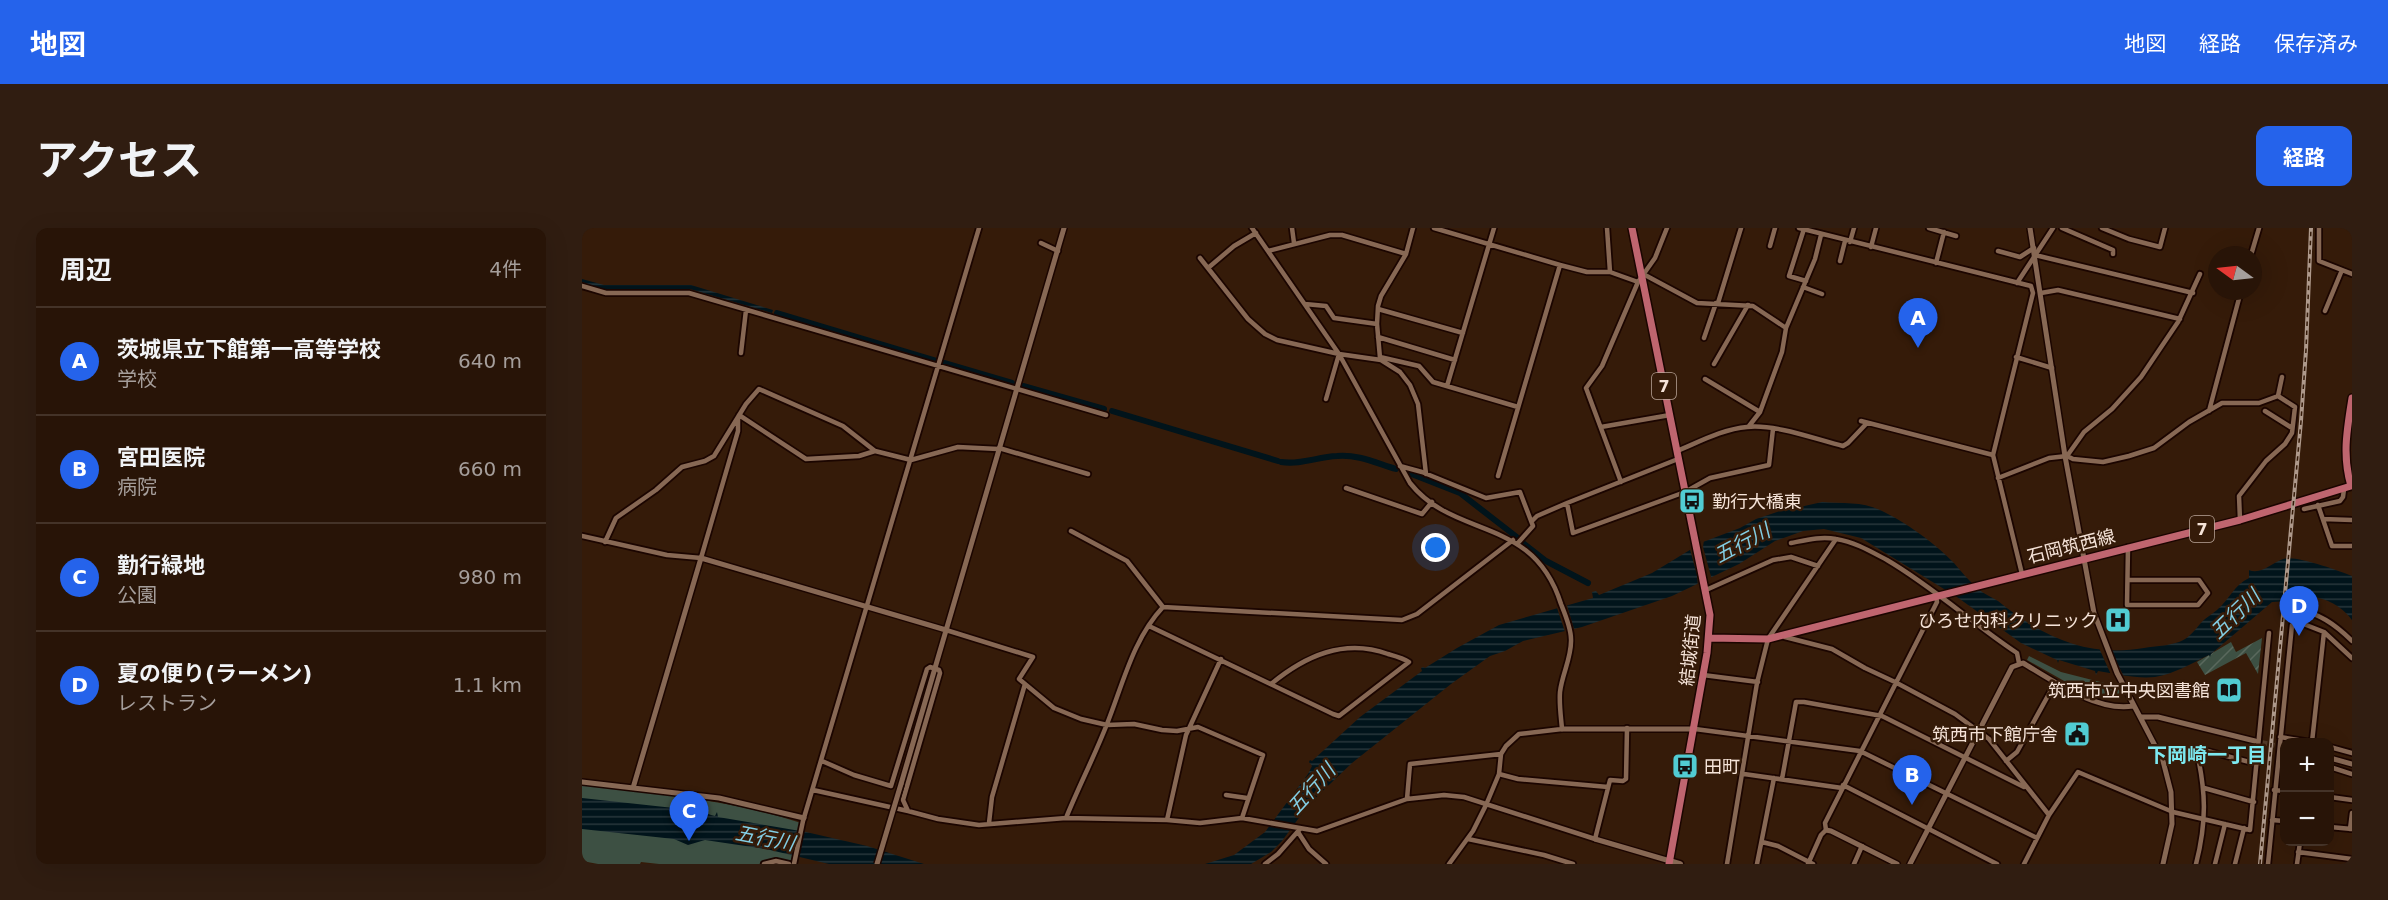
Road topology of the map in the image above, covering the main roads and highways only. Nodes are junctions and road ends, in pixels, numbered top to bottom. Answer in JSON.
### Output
{"nodes":[{"id":1,"x":1632,"y":228,"type":"edge"},
{"id":2,"x":2352,"y":398,"type":"edge"},
{"id":3,"x":2349,"y":487,"type":"edge"},
{"id":4,"x":1709,"y":638,"type":"junction"},
{"id":5,"x":1670,"y":863,"type":"edge"},
{"id":6,"x":1680,"y":864,"type":"edge"}],
"edges":[{"from":1,"to":4,"type":"main road","name":"結城街道","number":"7"},
{"from":2,"to":3,"type":"main road"},
{"from":3,"to":4,"type":"main road","name":"石岡筑西線","number":"7"},
{"from":4,"to":5,"type":"main road","name":"結城街道","number":"7"},
{"from":5,"to":6,"type":"main road"}]}
